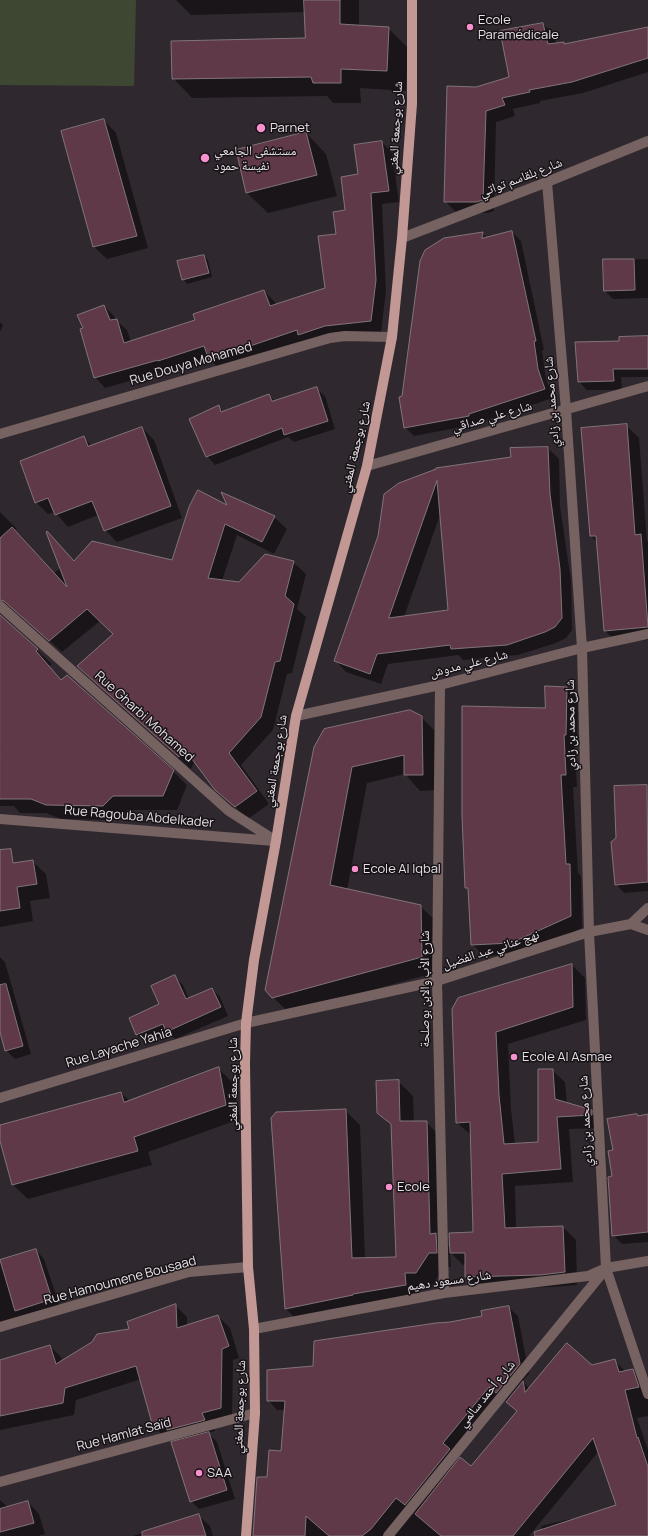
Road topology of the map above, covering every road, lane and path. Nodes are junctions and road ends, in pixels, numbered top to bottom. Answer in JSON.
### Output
{"nodes":[{"id":1,"x":412,"y":0,"type":"edge"},
{"id":2,"x":648,"y":141,"type":"edge"},
{"id":3,"x":547,"y":182,"type":"junction"},
{"id":4,"x":402,"y":238,"type":"junction"},
{"id":5,"x":392,"y":337,"type":"junction"},
{"id":6,"x":648,"y":386,"type":"edge"},
{"id":7,"x":566,"y":410,"type":"junction"},
{"id":8,"x":0,"y":434,"type":"edge"},
{"id":9,"x":367,"y":466,"type":"junction"},
{"id":10,"x":0,"y":606,"type":"edge"},
{"id":11,"x":648,"y":634,"type":"edge"},
{"id":12,"x":582,"y":648,"type":"junction"},
{"id":13,"x":440,"y":685,"type":"junction"},
{"id":14,"x":296,"y":716,"type":"junction"},
{"id":15,"x":0,"y":819,"type":"edge"},
{"id":16,"x":276,"y":842,"type":"junction"},
{"id":17,"x":648,"y":908,"type":"edge"},
{"id":18,"x":631,"y":924,"type":"junction"},
{"id":19,"x":648,"y":930,"type":"edge"},
{"id":20,"x":589,"y":932,"type":"junction"},
{"id":21,"x":437,"y":981,"type":"junction"},
{"id":22,"x":246,"y":1023,"type":"junction"},
{"id":23,"x":0,"y":1098,"type":"edge"},
{"id":24,"x":648,"y":1262,"type":"edge"},
{"id":25,"x":248,"y":1267,"type":"junction"},
{"id":26,"x":606,"y":1268,"type":"junction"},
{"id":27,"x":444,"y":1293,"type":"junction"},
{"id":28,"x":0,"y":1327,"type":"edge"},
{"id":29,"x":254,"y":1329,"type":"junction"},
{"id":30,"x":648,"y":1394,"type":"edge"},
{"id":31,"x":255,"y":1413,"type":"junction"},
{"id":32,"x":0,"y":1482,"type":"edge"},
{"id":33,"x":246,"y":1536,"type":"edge"},
{"id":34,"x":388,"y":1536,"type":"edge"}],
"edges":[{"from":1,"to":4,"type":"main road","name":"شارع بوجمعة المغني"},
{"from":2,"to":3,"type":"street","name":"شارع بلقاسم تواتي"},
{"from":3,"to":4,"type":"street","name":"شارع بلقاسم تواتي"},
{"from":3,"to":7,"type":"street","name":"شارع محمد بن زادي"},
{"from":4,"to":5,"type":"main road","name":"شارع بوجمعة المغني"},
{"from":5,"to":8,"type":"street","name":"Rue Douya Mohamed"},
{"from":5,"to":9,"type":"main road","name":"شارع بوجمعة المغني"},
{"from":6,"to":7,"type":"street","name":"شارع علي صداقي"},
{"from":7,"to":9,"type":"street","name":"شارع علي صداقي"},
{"from":7,"to":12,"type":"street","name":"شارع محمد بن زادي"},
{"from":9,"to":14,"type":"main road","name":"شارع بوجمعة المغني"},
{"from":10,"to":16,"type":"street","name":"Rue Gharbi Mohamed"},
{"from":11,"to":12,"type":"street","name":"شارع علي مدوش"},
{"from":12,"to":13,"type":"street","name":"شارع علي مدوش"},
{"from":12,"to":20,"type":"street","name":"شارع محمد بن زادي"},
{"from":13,"to":14,"type":"street","name":"شارع علي مدوش"},
{"from":13,"to":21,"type":"street","name":"شارع الأب والابن بوصلحة"},
{"from":14,"to":16,"type":"main road","name":"شارع بوجمعة المغني"},
{"from":15,"to":16,"type":"street","name":"Rue Ragouba Abdelkader"},
{"from":16,"to":22,"type":"main road","name":"شارع بوجمعة المغني"},
{"from":17,"to":18,"type":"street"},
{"from":18,"to":19,"type":"street"},
{"from":18,"to":20,"type":"street","name":"نهج عناني عبد الفضيل"},
{"from":20,"to":21,"type":"street","name":"نهج عناني عبد الفضيل"},
{"from":20,"to":26,"type":"street","name":"شارع محمد بن زادي"},
{"from":21,"to":22,"type":"street","name":"نهج عناني عبد الفضيل"},
{"from":21,"to":27,"type":"street","name":"شارع الأب والابن بوصلحة"},
{"from":22,"to":23,"type":"street","name":"Rue Layache Yahia"},
{"from":22,"to":25,"type":"main road","name":"شارع بوجمعة المغني"},
{"from":24,"to":26,"type":"street","name":"شارع مسعود دهيم"},
{"from":25,"to":28,"type":"street","name":"Rue Hamoumene Bousaad"},
{"from":25,"to":29,"type":"main road","name":"شارع بوجمعة المغني"},
{"from":26,"to":27,"type":"street","name":"شارع مسعود دهيم"},
{"from":26,"to":30,"type":"street","name":"شارع محمد بن زادي"},
{"from":26,"to":34,"type":"street","name":"شارع أحمد سالمي"},
{"from":27,"to":29,"type":"street","name":"شارع مسعود دهيم"},
{"from":29,"to":31,"type":"main road","name":"شارع بوجمعة المغني"},
{"from":31,"to":32,"type":"street","name":"Rue Hamlat Saïd"},
{"from":31,"to":33,"type":"main road","name":"شارع بوجمعة المغني"}]}
